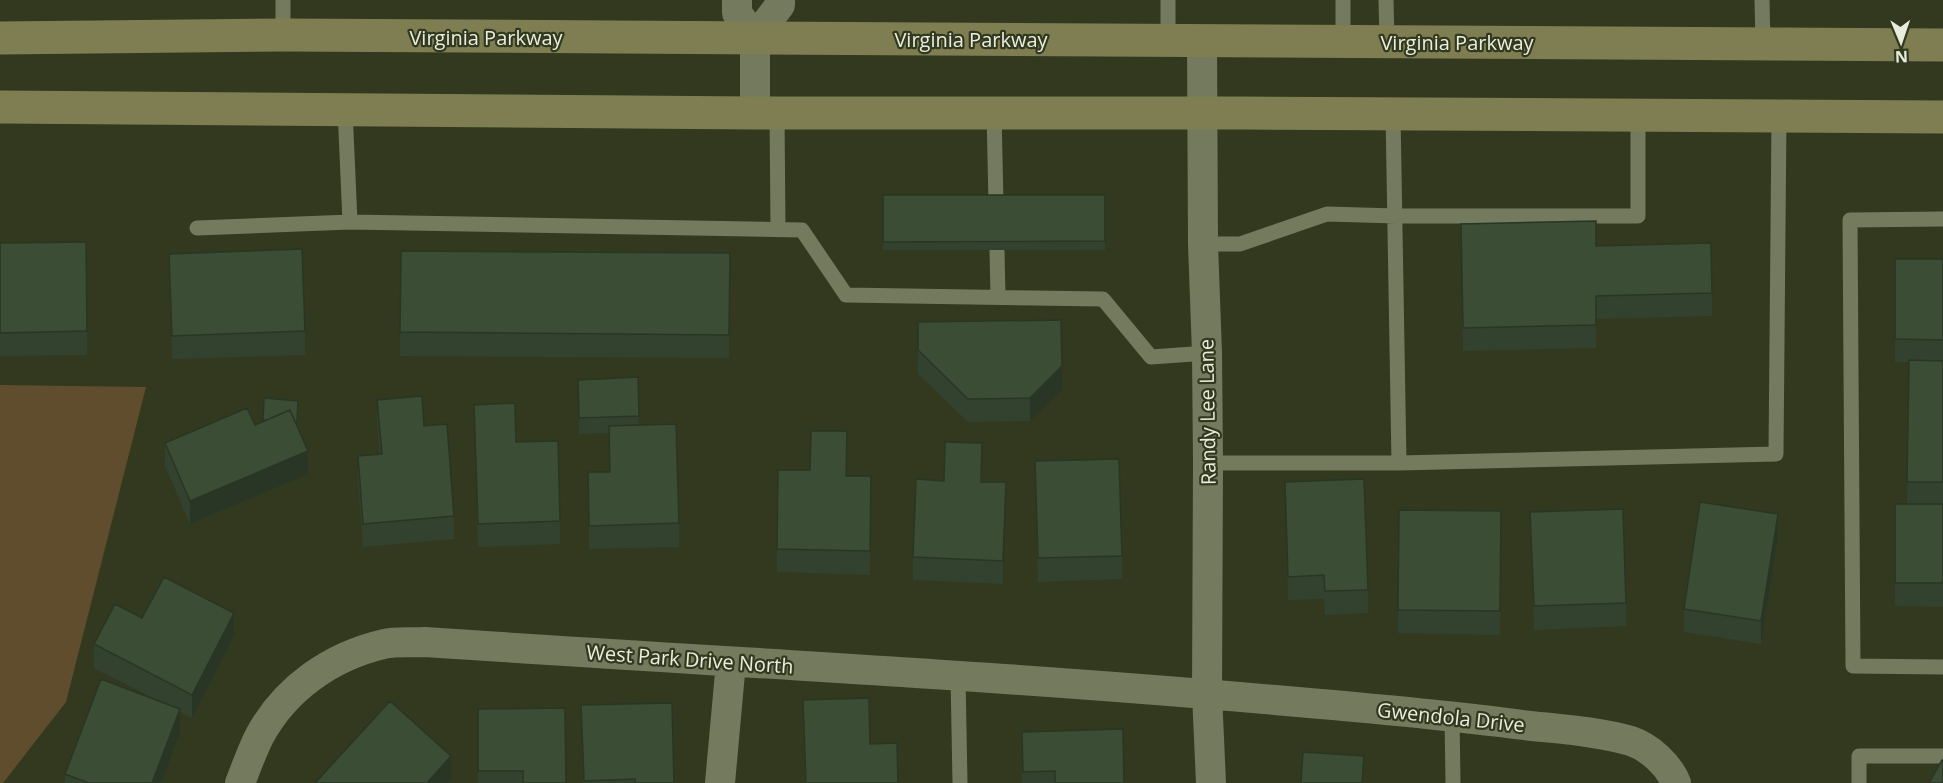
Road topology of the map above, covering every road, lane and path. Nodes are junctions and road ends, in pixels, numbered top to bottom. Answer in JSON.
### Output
{"nodes":[{"id":1,"x":283,"y":0,"type":"edge"},
{"id":2,"x":737,"y":0,"type":"edge"},
{"id":3,"x":780,"y":0,"type":"edge"},
{"id":4,"x":1168,"y":0,"type":"edge"},
{"id":5,"x":1342,"y":0,"type":"edge"},
{"id":6,"x":1386,"y":0,"type":"edge"},
{"id":7,"x":1762,"y":0,"type":"edge"},
{"id":8,"x":282,"y":35,"type":"junction"},
{"id":9,"x":0,"y":38,"type":"edge"},
{"id":10,"x":755,"y":38,"type":"junction"},
{"id":11,"x":1168,"y":40,"type":"junction"},
{"id":12,"x":1202,"y":40,"type":"junction"},
{"id":13,"x":1343,"y":42,"type":"junction"},
{"id":14,"x":1387,"y":42,"type":"junction"},
{"id":15,"x":1763,"y":44,"type":"junction"},
{"id":16,"x":1943,"y":45,"type":"edge"},
{"id":17,"x":0,"y":107,"type":"edge"},
{"id":18,"x":345,"y":109,"type":"junction"},
{"id":19,"x":766,"y":112,"type":"junction"},
{"id":20,"x":994,"y":112,"type":"junction"},
{"id":21,"x":1201,"y":112,"type":"junction"},
{"id":22,"x":1393,"y":114,"type":"junction"},
{"id":23,"x":1638,"y":115,"type":"junction"},
{"id":24,"x":1779,"y":116,"type":"junction"},
{"id":25,"x":1943,"y":117,"type":"edge"},
{"id":26,"x":996,"y":204,"type":"edge"},
{"id":27,"x":1396,"y":216,"type":"junction"},
{"id":28,"x":1943,"y":219,"type":"edge"},
{"id":29,"x":350,"y":222,"type":"junction"},
{"id":30,"x":197,"y":228,"type":"dead end"},
{"id":31,"x":778,"y":230,"type":"junction"},
{"id":32,"x":1203,"y":244,"type":"junction"},
{"id":33,"x":997,"y":250,"type":"edge"},
{"id":34,"x":998,"y":297,"type":"junction"},
{"id":35,"x":1207,"y":352,"type":"junction"},
{"id":36,"x":1208,"y":463,"type":"junction"},
{"id":37,"x":1399,"y":463,"type":"junction"},
{"id":38,"x":731,"y":662,"type":"junction"},
{"id":39,"x":1943,"y":667,"type":"edge"},
{"id":40,"x":958,"y":676,"type":"junction"},
{"id":41,"x":1207,"y":694,"type":"junction"},
{"id":42,"x":1452,"y":716,"type":"junction"},
{"id":43,"x":1943,"y":756,"type":"edge"},
{"id":44,"x":240,"y":783,"type":"edge"},
{"id":45,"x":720,"y":783,"type":"edge"},
{"id":46,"x":960,"y":783,"type":"edge"},
{"id":47,"x":1210,"y":783,"type":"edge"},
{"id":48,"x":1453,"y":783,"type":"edge"},
{"id":49,"x":1676,"y":783,"type":"edge"},
{"id":50,"x":1859,"y":783,"type":"edge"}],
"edges":[{"from":1,"to":8,"type":"lane"},
{"from":2,"to":10,"type":"street"},
{"from":3,"to":10,"type":"street"},
{"from":4,"to":11,"type":"lane"},
{"from":5,"to":13,"type":"lane"},
{"from":6,"to":14,"type":"lane"},
{"from":7,"to":15,"type":"lane"},
{"from":8,"to":9,"type":"main road","name":"Virginia Parkway"},
{"from":8,"to":10,"type":"main road","name":"Virginia Parkway"},
{"from":10,"to":11,"type":"main road","name":"Virginia Parkway"},
{"from":10,"to":19,"type":"street"},
{"from":11,"to":12,"type":"main road","name":"Virginia Parkway"},
{"from":12,"to":13,"type":"main road","name":"Virginia Parkway"},
{"from":12,"to":21,"type":"street","name":"Randy Lee Lane"},
{"from":13,"to":14,"type":"main road","name":"Virginia Parkway"},
{"from":14,"to":15,"type":"main road","name":"Virginia Parkway"},
{"from":15,"to":16,"type":"main road","name":"Virginia Parkway"},
{"from":17,"to":18,"type":"main road"},
{"from":18,"to":19,"type":"main road"},
{"from":18,"to":29,"type":"lane"},
{"from":19,"to":20,"type":"main road"},
{"from":19,"to":31,"type":"lane"},
{"from":20,"to":21,"type":"main road"},
{"from":20,"to":26,"type":"lane"},
{"from":21,"to":22,"type":"main road"},
{"from":21,"to":32,"type":"street","name":"Randy Lee Lane"},
{"from":22,"to":23,"type":"main road"},
{"from":22,"to":27,"type":"lane"},
{"from":23,"to":24,"type":"main road"},
{"from":23,"to":27,"type":"lane"},
{"from":24,"to":25,"type":"main road"},
{"from":24,"to":37,"type":"lane"},
{"from":27,"to":32,"type":"lane"},
{"from":27,"to":37,"type":"lane"},
{"from":28,"to":39,"type":"lane"},
{"from":29,"to":30,"type":"lane"},
{"from":29,"to":31,"type":"lane"},
{"from":31,"to":34,"type":"lane"},
{"from":32,"to":35,"type":"street","name":"Randy Lee Lane"},
{"from":33,"to":34,"type":"lane"},
{"from":34,"to":35,"type":"lane"},
{"from":35,"to":36,"type":"street","name":"Randy Lee Lane"},
{"from":36,"to":37,"type":"lane"},
{"from":36,"to":41,"type":"street","name":"Randy Lee Lane"},
{"from":38,"to":40,"type":"street","name":"West Park Drive North"},
{"from":38,"to":44,"type":"street","name":"West Park Drive North"},
{"from":38,"to":45,"type":"street"},
{"from":40,"to":41,"type":"street","name":"West Park Drive North"},
{"from":40,"to":46,"type":"lane"},
{"from":41,"to":42,"type":"street","name":"Gwendola Drive"},
{"from":41,"to":47,"type":"street","name":"Randy Lee Lane"},
{"from":42,"to":48,"type":"lane"},
{"from":42,"to":49,"type":"street","name":"Gwendola Drive"},
{"from":43,"to":50,"type":"lane"}]}
